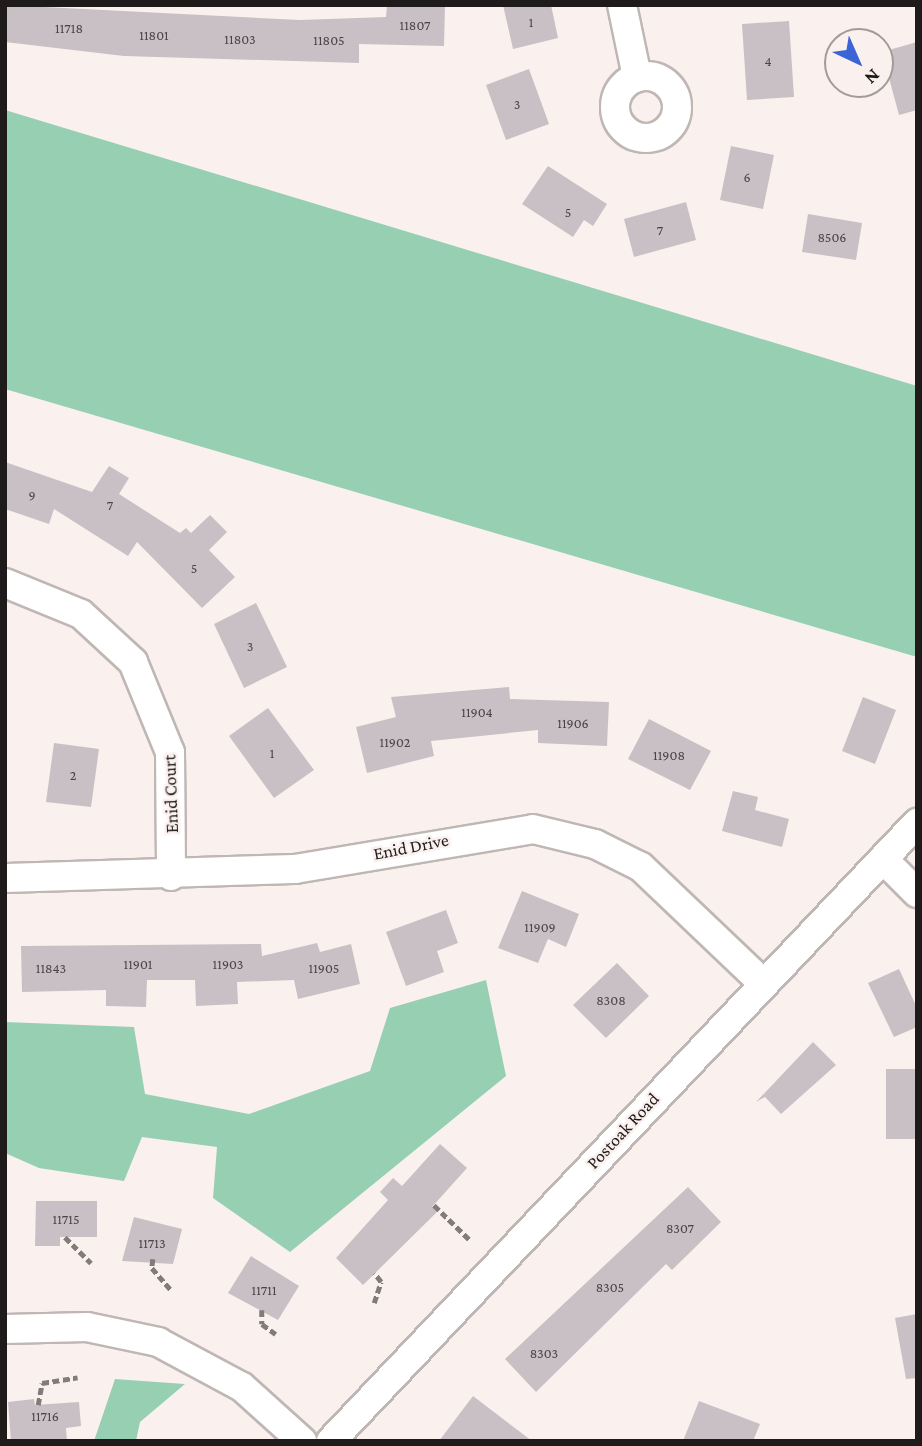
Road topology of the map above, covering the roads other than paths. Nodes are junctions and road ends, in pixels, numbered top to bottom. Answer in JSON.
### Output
{"nodes":[{"id":1,"x":622,"y":5,"type":"edge"},
{"id":2,"x":637,"y":77,"type":"dead end"},
{"id":3,"x":5,"y":583,"type":"edge"},
{"id":4,"x":917,"y":823,"type":"edge"},
{"id":5,"x":883,"y":859,"type":"junction"},
{"id":6,"x":171,"y":876,"type":"junction"},
{"id":7,"x":5,"y":878,"type":"edge"},
{"id":8,"x":917,"y":893,"type":"edge"},
{"id":9,"x":763,"y":983,"type":"junction"},
{"id":10,"x":5,"y":1329,"type":"edge"},
{"id":11,"x":302,"y":1441,"type":"edge"},
{"id":12,"x":331,"y":1441,"type":"edge"}],
"edges":[{"from":1,"to":2,"type":"street"},
{"from":3,"to":6,"type":"street","name":"Enid Court"},
{"from":4,"to":5,"type":"street","name":"Postoak Road"},
{"from":5,"to":8,"type":"street"},
{"from":5,"to":9,"type":"street","name":"Postoak Road"},
{"from":6,"to":7,"type":"street","name":"Enid Drive"},
{"from":6,"to":9,"type":"street","name":"Enid Drive"},
{"from":9,"to":12,"type":"street","name":"Postoak Road"},
{"from":10,"to":11,"type":"street"}]}
